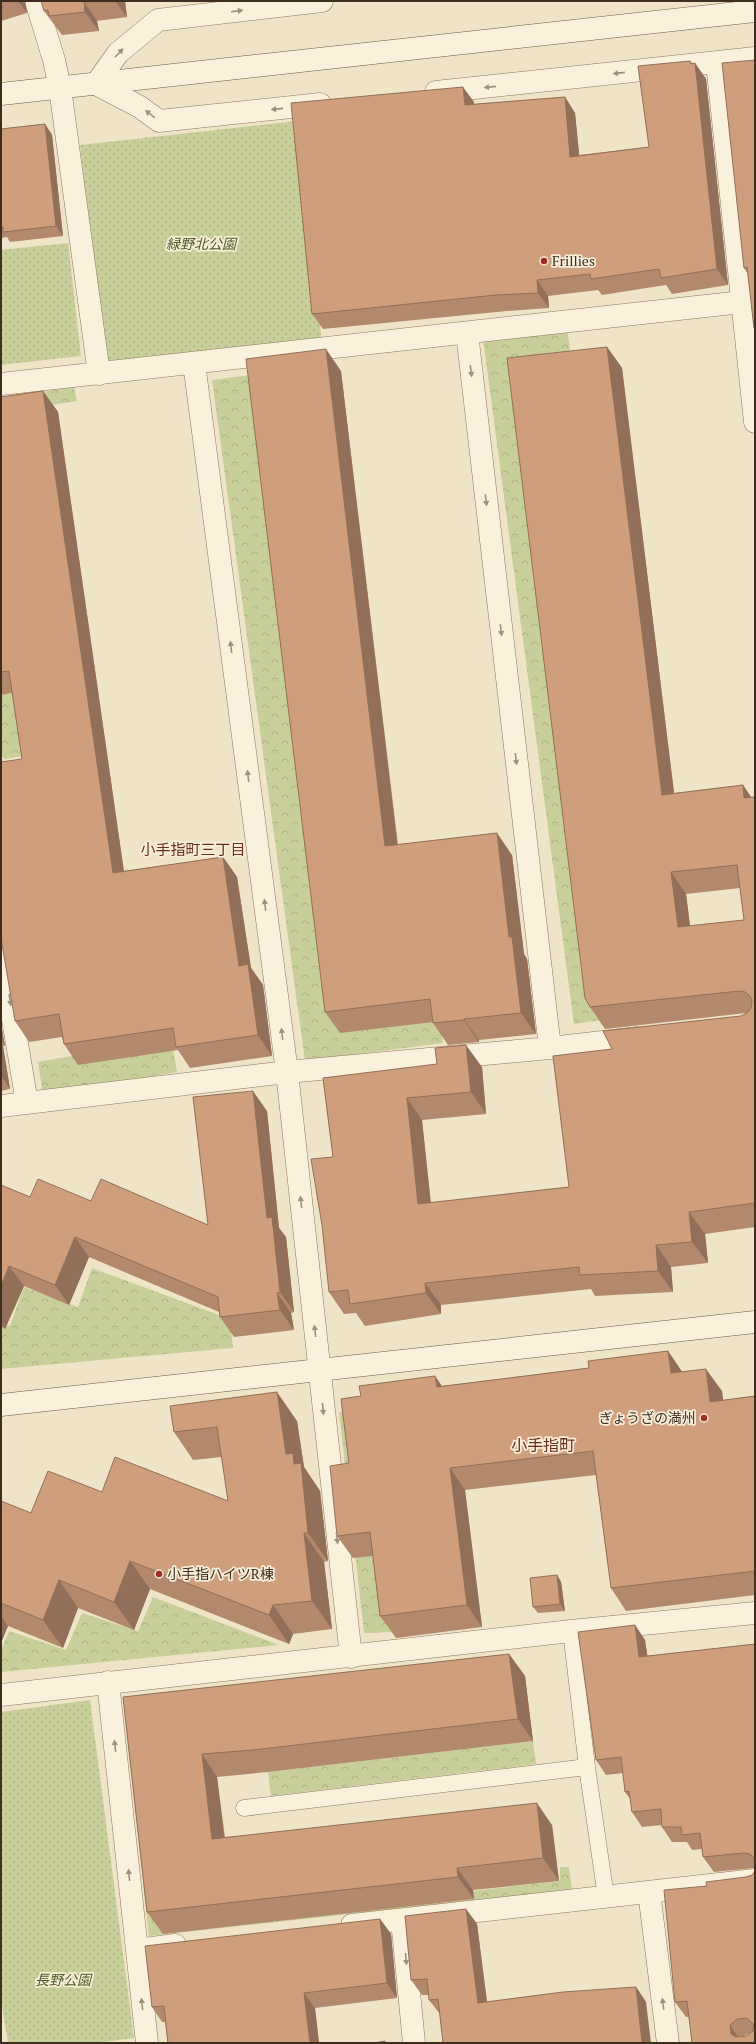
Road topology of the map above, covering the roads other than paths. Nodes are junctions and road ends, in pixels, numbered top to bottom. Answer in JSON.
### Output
{"nodes":[{"id":1,"x":36,"y":1,"type":"edge"},
{"id":2,"x":322,"y":1,"type":"edge"},
{"id":3,"x":755,"y":11,"type":"edge"},
{"id":4,"x":755,"y":58,"type":"edge"},
{"id":5,"x":717,"y":63,"type":"junction"},
{"id":6,"x":96,"y":84,"type":"junction"},
{"id":7,"x":60,"y":88,"type":"junction"},
{"id":8,"x":1,"y":94,"type":"edge"},
{"id":9,"x":419,"y":94,"type":"edge"},
{"id":10,"x":340,"y":102,"type":"edge"},
{"id":11,"x":742,"y":302,"type":"junction"},
{"id":12,"x":467,"y":332,"type":"junction"},
{"id":13,"x":194,"y":363,"type":"junction"},
{"id":14,"x":99,"y":374,"type":"junction"},
{"id":15,"x":1,"y":384,"type":"edge"},
{"id":16,"x":755,"y":422,"type":"edge"},
{"id":17,"x":1,"y":948,"type":"edge"},
{"id":18,"x":660,"y":1036,"type":"edge"},
{"id":19,"x":550,"y":1048,"type":"junction"},
{"id":20,"x":287,"y":1072,"type":"junction"},
{"id":21,"x":27,"y":1102,"type":"junction"},
{"id":22,"x":1,"y":1106,"type":"edge"},
{"id":23,"x":755,"y":1322,"type":"edge"},
{"id":24,"x":320,"y":1370,"type":"junction"},
{"id":25,"x":1,"y":1405,"type":"edge"},
{"id":26,"x":755,"y":1613,"type":"edge"},
{"id":27,"x":571,"y":1631,"type":"junction"},
{"id":28,"x":350,"y":1657,"type":"junction"},
{"id":29,"x":108,"y":1682,"type":"junction"},
{"id":30,"x":1,"y":1695,"type":"edge"},
{"id":31,"x":587,"y":1767,"type":"junction"},
{"id":32,"x":244,"y":1808,"type":"dead end"},
{"id":33,"x":755,"y":1880,"type":"edge"},
{"id":34,"x":649,"y":1892,"type":"junction"},
{"id":35,"x":606,"y":1896,"type":"junction"},
{"id":36,"x":402,"y":1920,"type":"junction"},
{"id":37,"x":332,"y":1928,"type":"edge"},
{"id":38,"x":191,"y":1944,"type":"edge"},
{"id":39,"x":137,"y":1950,"type":"junction"},
{"id":40,"x":147,"y":2043,"type":"edge"},
{"id":41,"x":414,"y":2043,"type":"edge"},
{"id":42,"x":668,"y":2043,"type":"edge"}],
"edges":[{"from":1,"to":7,"type":"street"},
{"from":6,"to":2,"type":"street","one_way":true},
{"from":3,"to":6,"type":"street"},
{"from":4,"to":5,"type":"street"},
{"from":5,"to":9,"type":"street","one_way":true},
{"from":5,"to":11,"type":"street"},
{"from":6,"to":7,"type":"street"},
{"from":10,"to":6,"type":"street","one_way":true},
{"from":7,"to":8,"type":"street"},
{"from":7,"to":14,"type":"street"},
{"from":11,"to":12,"type":"street"},
{"from":11,"to":16,"type":"street"},
{"from":12,"to":13,"type":"street"},
{"from":12,"to":19,"type":"street","one_way":true},
{"from":13,"to":14,"type":"street"},
{"from":20,"to":13,"type":"street","one_way":true},
{"from":14,"to":15,"type":"street"},
{"from":17,"to":21,"type":"street","one_way":true},
{"from":18,"to":19,"type":"street"},
{"from":19,"to":20,"type":"street"},
{"from":20,"to":21,"type":"street"},
{"from":24,"to":20,"type":"street","one_way":true},
{"from":21,"to":22,"type":"street"},
{"from":23,"to":24,"type":"street"},
{"from":24,"to":25,"type":"street"},
{"from":24,"to":28,"type":"street","one_way":true},
{"from":26,"to":27,"type":"street"},
{"from":27,"to":28,"type":"street"},
{"from":27,"to":31,"type":"lane"},
{"from":28,"to":29,"type":"street"},
{"from":29,"to":30,"type":"street"},
{"from":39,"to":29,"type":"street","one_way":true},
{"from":31,"to":32,"type":"lane"},
{"from":31,"to":35,"type":"lane"},
{"from":33,"to":34,"type":"street"},
{"from":34,"to":35,"type":"street"},
{"from":42,"to":34,"type":"street","one_way":true},
{"from":35,"to":36,"type":"street"},
{"from":36,"to":37,"type":"street"},
{"from":36,"to":41,"type":"street","one_way":true},
{"from":38,"to":39,"type":"street"},
{"from":40,"to":39,"type":"street","one_way":true}]}
